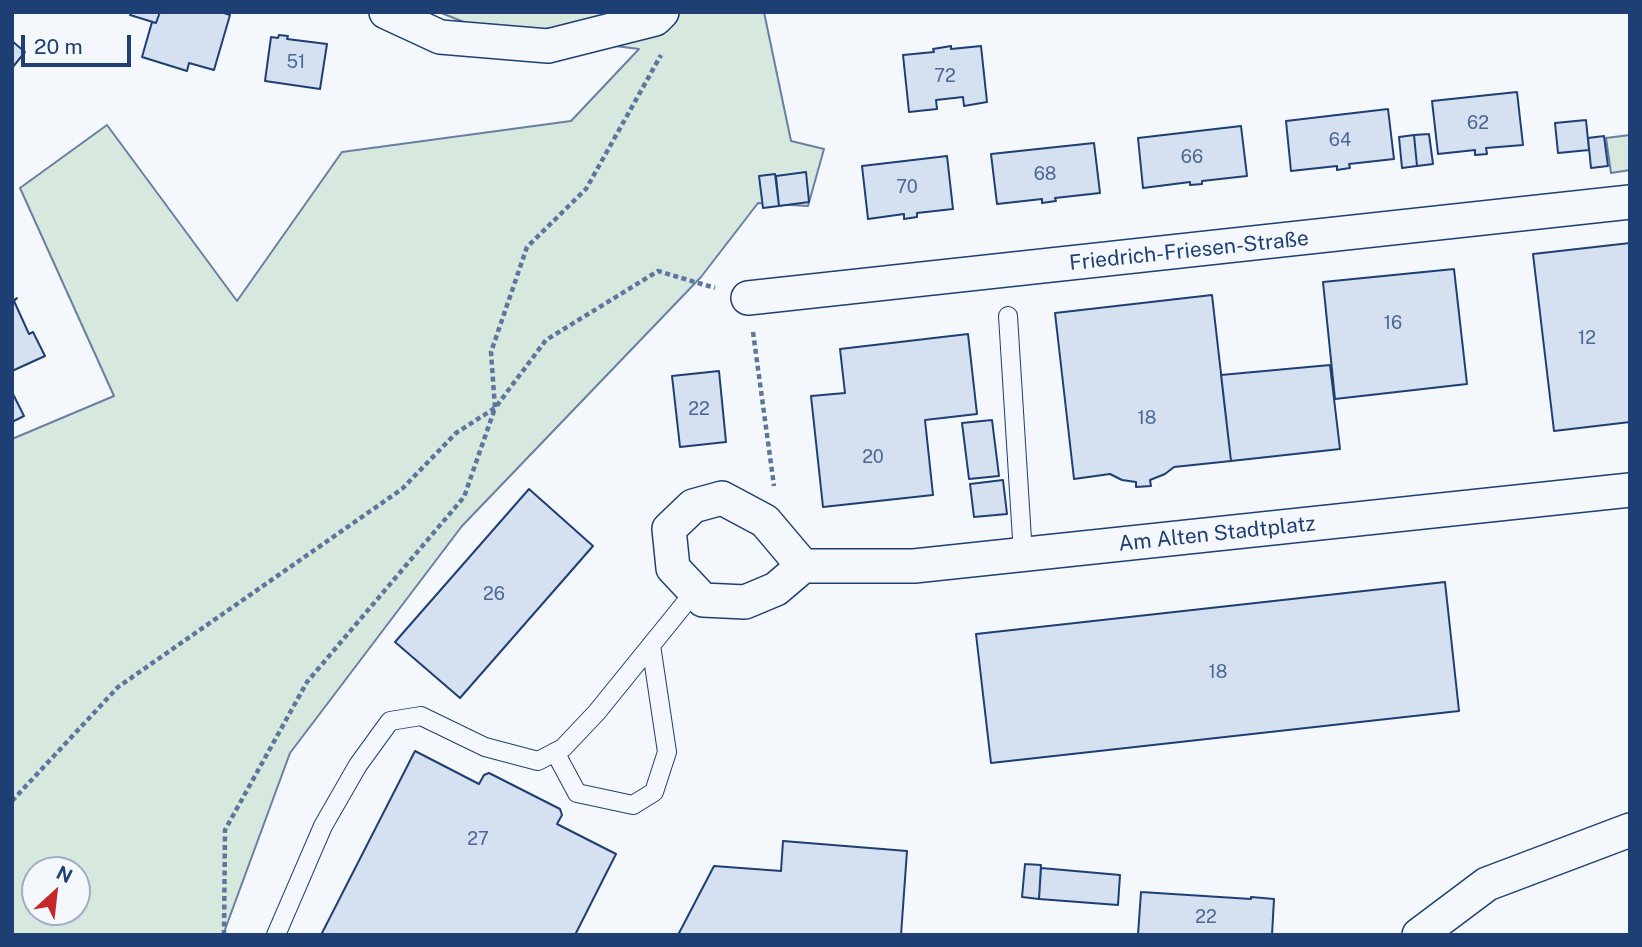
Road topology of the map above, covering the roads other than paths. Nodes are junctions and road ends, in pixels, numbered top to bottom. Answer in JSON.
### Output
{"nodes":[{"id":1,"x":386,"y":12,"type":"edge"},
{"id":2,"x":658,"y":15,"type":"edge"},
{"id":3,"x":1630,"y":202,"type":"edge"},
{"id":4,"x":748,"y":298,"type":"road end"},
{"id":5,"x":1008,"y":316,"type":"dead end"},
{"id":6,"x":1630,"y":491,"type":"edge"},
{"id":7,"x":1023,"y":555,"type":"junction"},
{"id":8,"x":803,"y":566,"type":"junction"},
{"id":9,"x":695,"y":591,"type":"junction"},
{"id":10,"x":651,"y":645,"type":"junction"},
{"id":11,"x":555,"y":752,"type":"junction"},
{"id":12,"x":1630,"y":830,"type":"edge"},
{"id":13,"x":276,"y":935,"type":"edge"},
{"id":14,"x":1419,"y":935,"type":"edge"}],
"edges":[{"from":1,"to":2,"type":"street"},
{"from":3,"to":4,"type":"street","name":"Friedrich-Friesen-Straße"},
{"from":5,"to":7,"type":"lane"},
{"from":6,"to":7,"type":"street","name":"Am Alten Stadtplatz"},
{"from":7,"to":8,"type":"street","name":"Am Alten Stadtplatz"},
{"from":8,"to":9,"type":"street"},
{"from":8,"to":9,"type":"street"},
{"from":9,"to":10,"type":"lane"},
{"from":10,"to":11,"type":"lane"},
{"from":10,"to":11,"type":"lane"},
{"from":11,"to":13,"type":"lane"},
{"from":12,"to":14,"type":"street"}]}
